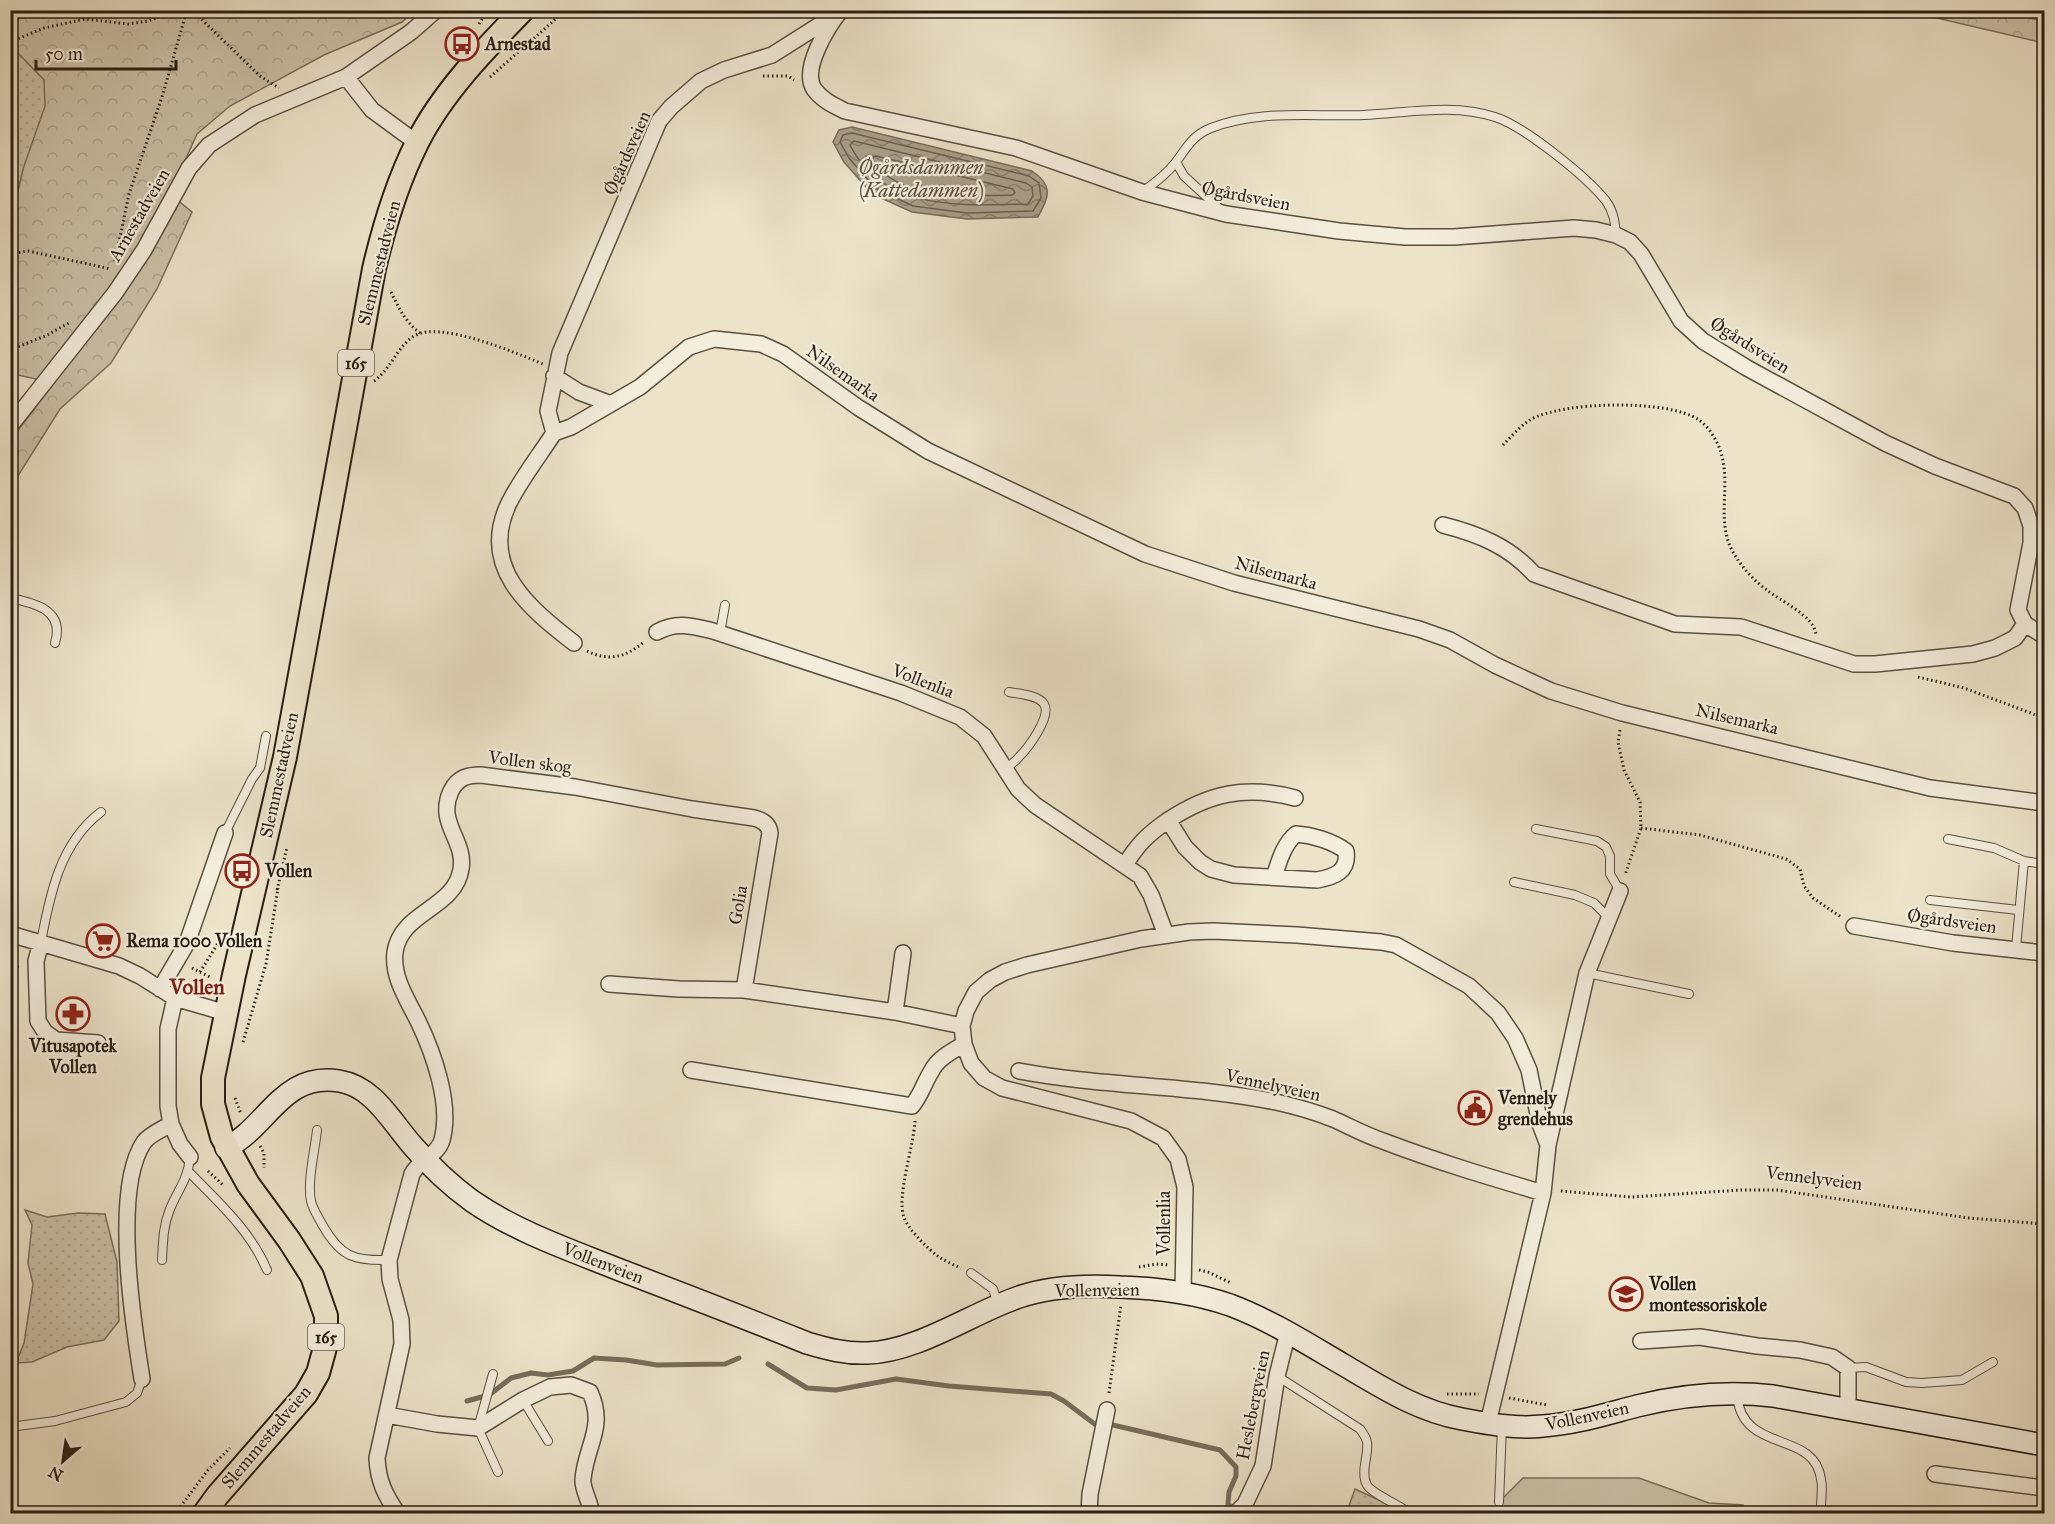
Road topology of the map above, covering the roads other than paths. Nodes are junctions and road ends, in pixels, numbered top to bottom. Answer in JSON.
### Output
{"nodes":[{"id":1,"x":436,"y":10,"type":"edge"},
{"id":2,"x":523,"y":10,"type":"edge"},
{"id":3,"x":837,"y":15,"type":"edge"},
{"id":4,"x":346,"y":76,"type":"junction"},
{"id":5,"x":417,"y":143,"type":"junction"},
{"id":6,"x":1176,"y":162,"type":"junction"},
{"id":7,"x":1142,"y":192,"type":"junction"},
{"id":8,"x":1226,"y":214,"type":"junction"},
{"id":9,"x":1616,"y":235,"type":"junction"},
{"id":10,"x":555,"y":372,"type":"junction"},
{"id":11,"x":611,"y":404,"type":"junction"},
{"id":12,"x":10,"y":426,"type":"edge"},
{"id":13,"x":554,"y":433,"type":"junction"},
{"id":14,"x":1443,"y":525,"type":"dead end"},
{"id":15,"x":2038,"y":545,"type":"edge"},
{"id":16,"x":10,"y":598,"type":"edge"},
{"id":17,"x":725,"y":605,"type":"dead end"},
{"id":18,"x":2025,"y":624,"type":"junction"},
{"id":19,"x":657,"y":632,"type":"road end"},
{"id":20,"x":720,"y":633,"type":"junction"},
{"id":21,"x":2044,"y":636,"type":"edge"},
{"id":22,"x":55,"y":643,"type":"dead end"},
{"id":23,"x":574,"y":643,"type":"road end"},
{"id":24,"x":1010,"y":692,"type":"dead end"},
{"id":25,"x":266,"y":736,"type":"dead end"},
{"id":26,"x":1005,"y":769,"type":"junction"},
{"id":27,"x":1295,"y":798,"type":"dead end"},
{"id":28,"x":2044,"y":803,"type":"edge"},
{"id":29,"x":101,"y":812,"type":"dead end"},
{"id":30,"x":1168,"y":820,"type":"junction"},
{"id":31,"x":769,"y":826,"type":"joint"},
{"id":32,"x":1536,"y":829,"type":"dead end"},
{"id":33,"x":225,"y":833,"type":"joint"},
{"id":34,"x":1948,"y":839,"type":"dead end"},
{"id":35,"x":2024,"y":861,"type":"junction"},
{"id":36,"x":2044,"y":864,"type":"edge"},
{"id":37,"x":1125,"y":865,"type":"junction"},
{"id":38,"x":1274,"y":877,"type":"junction"},
{"id":39,"x":1514,"y":882,"type":"dead end"},
{"id":40,"x":1620,"y":891,"type":"joint"},
{"id":41,"x":1930,"y":900,"type":"dead end"},
{"id":42,"x":2018,"y":910,"type":"junction"},
{"id":43,"x":1609,"y":918,"type":"junction"},
{"id":44,"x":1854,"y":926,"type":"road end"},
{"id":45,"x":10,"y":934,"type":"edge"},
{"id":46,"x":1166,"y":935,"type":"junction"},
{"id":47,"x":41,"y":942,"type":"junction"},
{"id":48,"x":2016,"y":948,"type":"junction"},
{"id":49,"x":903,"y":953,"type":"dead end"},
{"id":50,"x":2044,"y":953,"type":"edge"},
{"id":51,"x":1587,"y":973,"type":"junction"},
{"id":52,"x":609,"y":984,"type":"dead end"},
{"id":53,"x":160,"y":988,"type":"junction"},
{"id":54,"x":744,"y":990,"type":"junction"},
{"id":55,"x":1689,"y":994,"type":"dead end"},
{"id":56,"x":175,"y":998,"type":"junction"},
{"id":57,"x":895,"y":1012,"type":"junction"},
{"id":58,"x":225,"y":1013,"type":"junction"},
{"id":59,"x":962,"y":1026,"type":"junction"},
{"id":60,"x":98,"y":1043,"type":"dead end"},
{"id":61,"x":964,"y":1044,"type":"junction"},
{"id":62,"x":691,"y":1070,"type":"dead end"},
{"id":63,"x":1019,"y":1071,"type":"dead end"},
{"id":64,"x":171,"y":1124,"type":"junction"},
{"id":65,"x":317,"y":1130,"type":"dead end"},
{"id":66,"x":1548,"y":1145,"type":"junction"},
{"id":67,"x":226,"y":1148,"type":"junction"},
{"id":68,"x":425,"y":1159,"type":"junction"},
{"id":69,"x":189,"y":1165,"type":"junction"},
{"id":70,"x":1543,"y":1193,"type":"junction"},
{"id":71,"x":162,"y":1260,"type":"dead end"},
{"id":72,"x":389,"y":1260,"type":"junction"},
{"id":73,"x":267,"y":1270,"type":"dead end"},
{"id":74,"x":971,"y":1273,"type":"road end"},
{"id":75,"x":1183,"y":1292,"type":"junction"},
{"id":76,"x":999,"y":1305,"type":"junction"},
{"id":77,"x":1288,"y":1332,"type":"junction"},
{"id":78,"x":1641,"y":1341,"type":"dead end"},
{"id":79,"x":1993,"y":1362,"type":"dead end"},
{"id":80,"x":1848,"y":1368,"type":"junction"},
{"id":81,"x":493,"y":1374,"type":"dead end"},
{"id":82,"x":1276,"y":1376,"type":"junction"},
{"id":83,"x":142,"y":1379,"type":"joint"},
{"id":84,"x":1737,"y":1393,"type":"junction"},
{"id":85,"x":523,"y":1400,"type":"junction"},
{"id":86,"x":1848,"y":1409,"type":"junction"},
{"id":87,"x":1107,"y":1410,"type":"road end"},
{"id":88,"x":387,"y":1415,"type":"junction"},
{"id":89,"x":480,"y":1420,"type":"junction"},
{"id":90,"x":1495,"y":1424,"type":"junction"},
{"id":91,"x":10,"y":1427,"type":"edge"},
{"id":92,"x":548,"y":1442,"type":"dead end"},
{"id":93,"x":2044,"y":1445,"type":"edge"},
{"id":94,"x":498,"y":1472,"type":"dead end"},
{"id":95,"x":1935,"y":1474,"type":"dead end"},
{"id":96,"x":2044,"y":1488,"type":"edge"},
{"id":97,"x":1499,"y":1502,"type":"dead end"},
{"id":98,"x":590,"y":1506,"type":"dead end"},
{"id":99,"x":1821,"y":1508,"type":"dead end"},
{"id":100,"x":204,"y":1514,"type":"edge"},
{"id":101,"x":398,"y":1514,"type":"edge"},
{"id":102,"x":1089,"y":1514,"type":"edge"},
{"id":103,"x":1235,"y":1514,"type":"edge"},
{"id":104,"x":1411,"y":1514,"type":"edge"}],
"edges":[{"from":1,"to":4,"type":"street","name":"Arnestadveien"},
{"from":2,"to":5,"type":"main road","name":"Slemmestadveien","number":"165"},
{"from":3,"to":7,"type":"street","name":"Øgårdsveien"},
{"from":3,"to":10,"type":"street","name":"Øgårdsveien"},
{"from":4,"to":5,"type":"street"},
{"from":4,"to":12,"type":"street","name":"Arnestadveien"},
{"from":5,"to":58,"type":"main road","name":"Slemmestadveien","number":"165"},
{"from":6,"to":7,"type":"lane"},
{"from":6,"to":8,"type":"lane"},
{"from":6,"to":9,"type":"lane"},
{"from":7,"to":8,"type":"street","name":"Øgårdsveien"},
{"from":8,"to":9,"type":"street","name":"Øgårdsveien"},
{"from":9,"to":15,"type":"street","name":"Øgårdsveien"},
{"from":10,"to":11,"type":"street"},
{"from":10,"to":13,"type":"street"},
{"from":11,"to":13,"type":"street","name":"Nilsemarka"},
{"from":11,"to":28,"type":"street","name":"Nilsemarka"},
{"from":13,"to":23,"type":"street"},
{"from":14,"to":18,"type":"street"},
{"from":15,"to":18,"type":"street","name":"Øgårdsveien"},
{"from":16,"to":22,"type":"lane"},
{"from":17,"to":20,"type":"lane"},
{"from":18,"to":21,"type":"street"},
{"from":19,"to":20,"type":"street","name":"Vollenlia"},
{"from":20,"to":26,"type":"street","name":"Vollenlia"},
{"from":24,"to":26,"type":"lane"},
{"from":25,"to":33,"type":"lane"},
{"from":26,"to":37,"type":"street","name":"Vollenlia"},
{"from":27,"to":30,"type":"street"},
{"from":29,"to":47,"type":"lane"},
{"from":30,"to":37,"type":"street"},
{"from":30,"to":38,"type":"street"},
{"from":31,"to":54,"type":"street","name":"Golia"},
{"from":31,"to":68,"type":"street","name":"Vollen skog"},
{"from":32,"to":40,"type":"lane"},
{"from":33,"to":53,"type":"street"},
{"from":34,"to":35,"type":"lane"},
{"from":35,"to":36,"type":"lane"},
{"from":35,"to":42,"type":"lane"},
{"from":37,"to":46,"type":"street","name":"Vollenlia"},
{"from":38,"to":38,"type":"street"},
{"from":39,"to":43,"type":"lane"},
{"from":40,"to":43,"type":"street"},
{"from":41,"to":42,"type":"lane"},
{"from":42,"to":48,"type":"lane"},
{"from":43,"to":51,"type":"street"},
{"from":44,"to":48,"type":"street","name":"Øgårdsveien"},
{"from":45,"to":47,"type":"street"},
{"from":46,"to":59,"type":"street","name":"Vollenlia"},
{"from":46,"to":66,"type":"street","name":"Vollenlia"},
{"from":47,"to":53,"type":"street"},
{"from":47,"to":60,"type":"street"},
{"from":48,"to":50,"type":"street","name":"Øgårdsveien"},
{"from":49,"to":57,"type":"street"},
{"from":51,"to":55,"type":"lane"},
{"from":51,"to":66,"type":"street"},
{"from":52,"to":54,"type":"street"},
{"from":53,"to":56,"type":"street"},
{"from":54,"to":57,"type":"street"},
{"from":56,"to":58,"type":"street"},
{"from":56,"to":64,"type":"street"},
{"from":57,"to":59,"type":"street"},
{"from":58,"to":67,"type":"main road","name":"Slemmestadveien","number":"165"},
{"from":59,"to":61,"type":"street","name":"Vollenlia"},
{"from":61,"to":62,"type":"street"},
{"from":61,"to":75,"type":"street","name":"Vollenlia"},
{"from":63,"to":70,"type":"street","name":"Vennelyveien"},
{"from":64,"to":69,"type":"street"},
{"from":64,"to":83,"type":"street"},
{"from":65,"to":72,"type":"lane"},
{"from":66,"to":70,"type":"street"},
{"from":67,"to":68,"type":"main road","name":"Vollenveien"},
{"from":67,"to":100,"type":"main road","name":"Slemmestadveien","number":"165"},
{"from":68,"to":72,"type":"street"},
{"from":68,"to":76,"type":"main road","name":"Vollenveien"},
{"from":69,"to":71,"type":"lane"},
{"from":69,"to":73,"type":"lane"},
{"from":70,"to":90,"type":"street"},
{"from":72,"to":88,"type":"street"},
{"from":74,"to":76,"type":"lane"},
{"from":75,"to":76,"type":"main road","name":"Vollenveien"},
{"from":75,"to":77,"type":"main road","name":"Vollenveien"},
{"from":77,"to":82,"type":"street","name":"Heslebergveien"},
{"from":77,"to":90,"type":"main road","name":"Vollenveien"},
{"from":78,"to":80,"type":"street"},
{"from":79,"to":80,"type":"lane"},
{"from":80,"to":86,"type":"street"},
{"from":81,"to":89,"type":"lane"},
{"from":82,"to":103,"type":"street","name":"Heslebergveien"},
{"from":82,"to":104,"type":"lane"},
{"from":83,"to":91,"type":"lane"},
{"from":84,"to":86,"type":"main road","name":"Vollenveien"},
{"from":84,"to":90,"type":"main road","name":"Vollenveien"},
{"from":84,"to":99,"type":"lane"},
{"from":85,"to":89,"type":"street"},
{"from":85,"to":92,"type":"lane"},
{"from":85,"to":98,"type":"street"},
{"from":86,"to":93,"type":"main road","name":"Vollenveien"},
{"from":87,"to":102,"type":"street"},
{"from":88,"to":89,"type":"street"},
{"from":88,"to":101,"type":"street"},
{"from":89,"to":94,"type":"lane"},
{"from":90,"to":97,"type":"lane"},
{"from":95,"to":96,"type":"street"}]}
